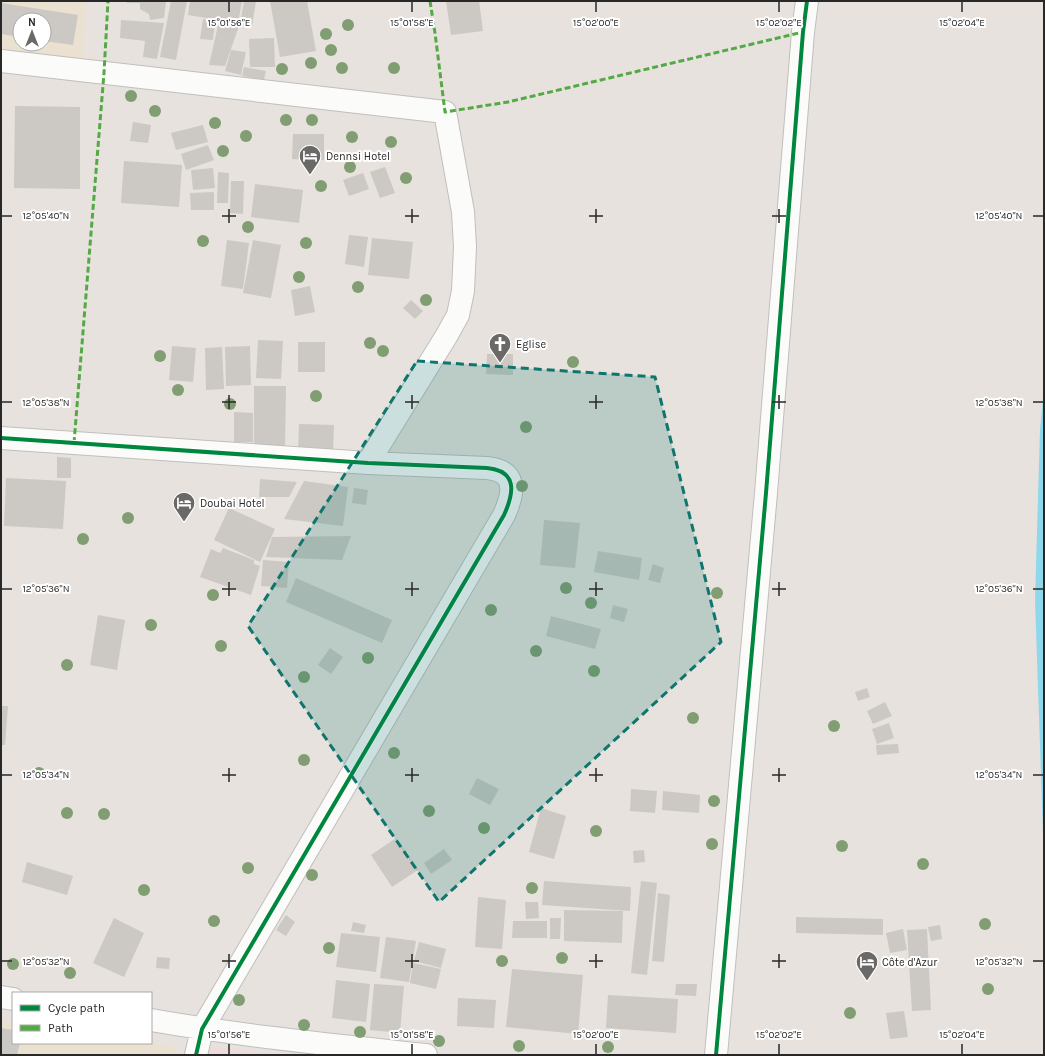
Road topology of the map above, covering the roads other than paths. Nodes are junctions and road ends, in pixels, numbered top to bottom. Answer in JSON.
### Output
{"nodes":[{"id":1,"x":807,"y":1,"type":"edge"},
{"id":2,"x":1,"y":61,"type":"edge"},
{"id":3,"x":1,"y":438,"type":"edge"},
{"id":4,"x":368,"y":463,"type":"junction"},
{"id":5,"x":1,"y":998,"type":"edge"},
{"id":6,"x":12,"y":999,"type":"edge"},
{"id":7,"x":152,"y":1020,"type":"edge"},
{"id":8,"x":202,"y":1029,"type":"junction"},
{"id":9,"x":196,"y":1055,"type":"edge"},
{"id":10,"x":426,"y":1055,"type":"edge"},
{"id":11,"x":716,"y":1055,"type":"edge"}],
"edges":[{"from":1,"to":11,"type":"street"},
{"from":2,"to":4,"type":"street"},
{"from":3,"to":4,"type":"street"},
{"from":4,"to":8,"type":"street"},
{"from":5,"to":6,"type":"street"},
{"from":7,"to":8,"type":"street"},
{"from":8,"to":9,"type":"street"},
{"from":8,"to":10,"type":"street"}]}
